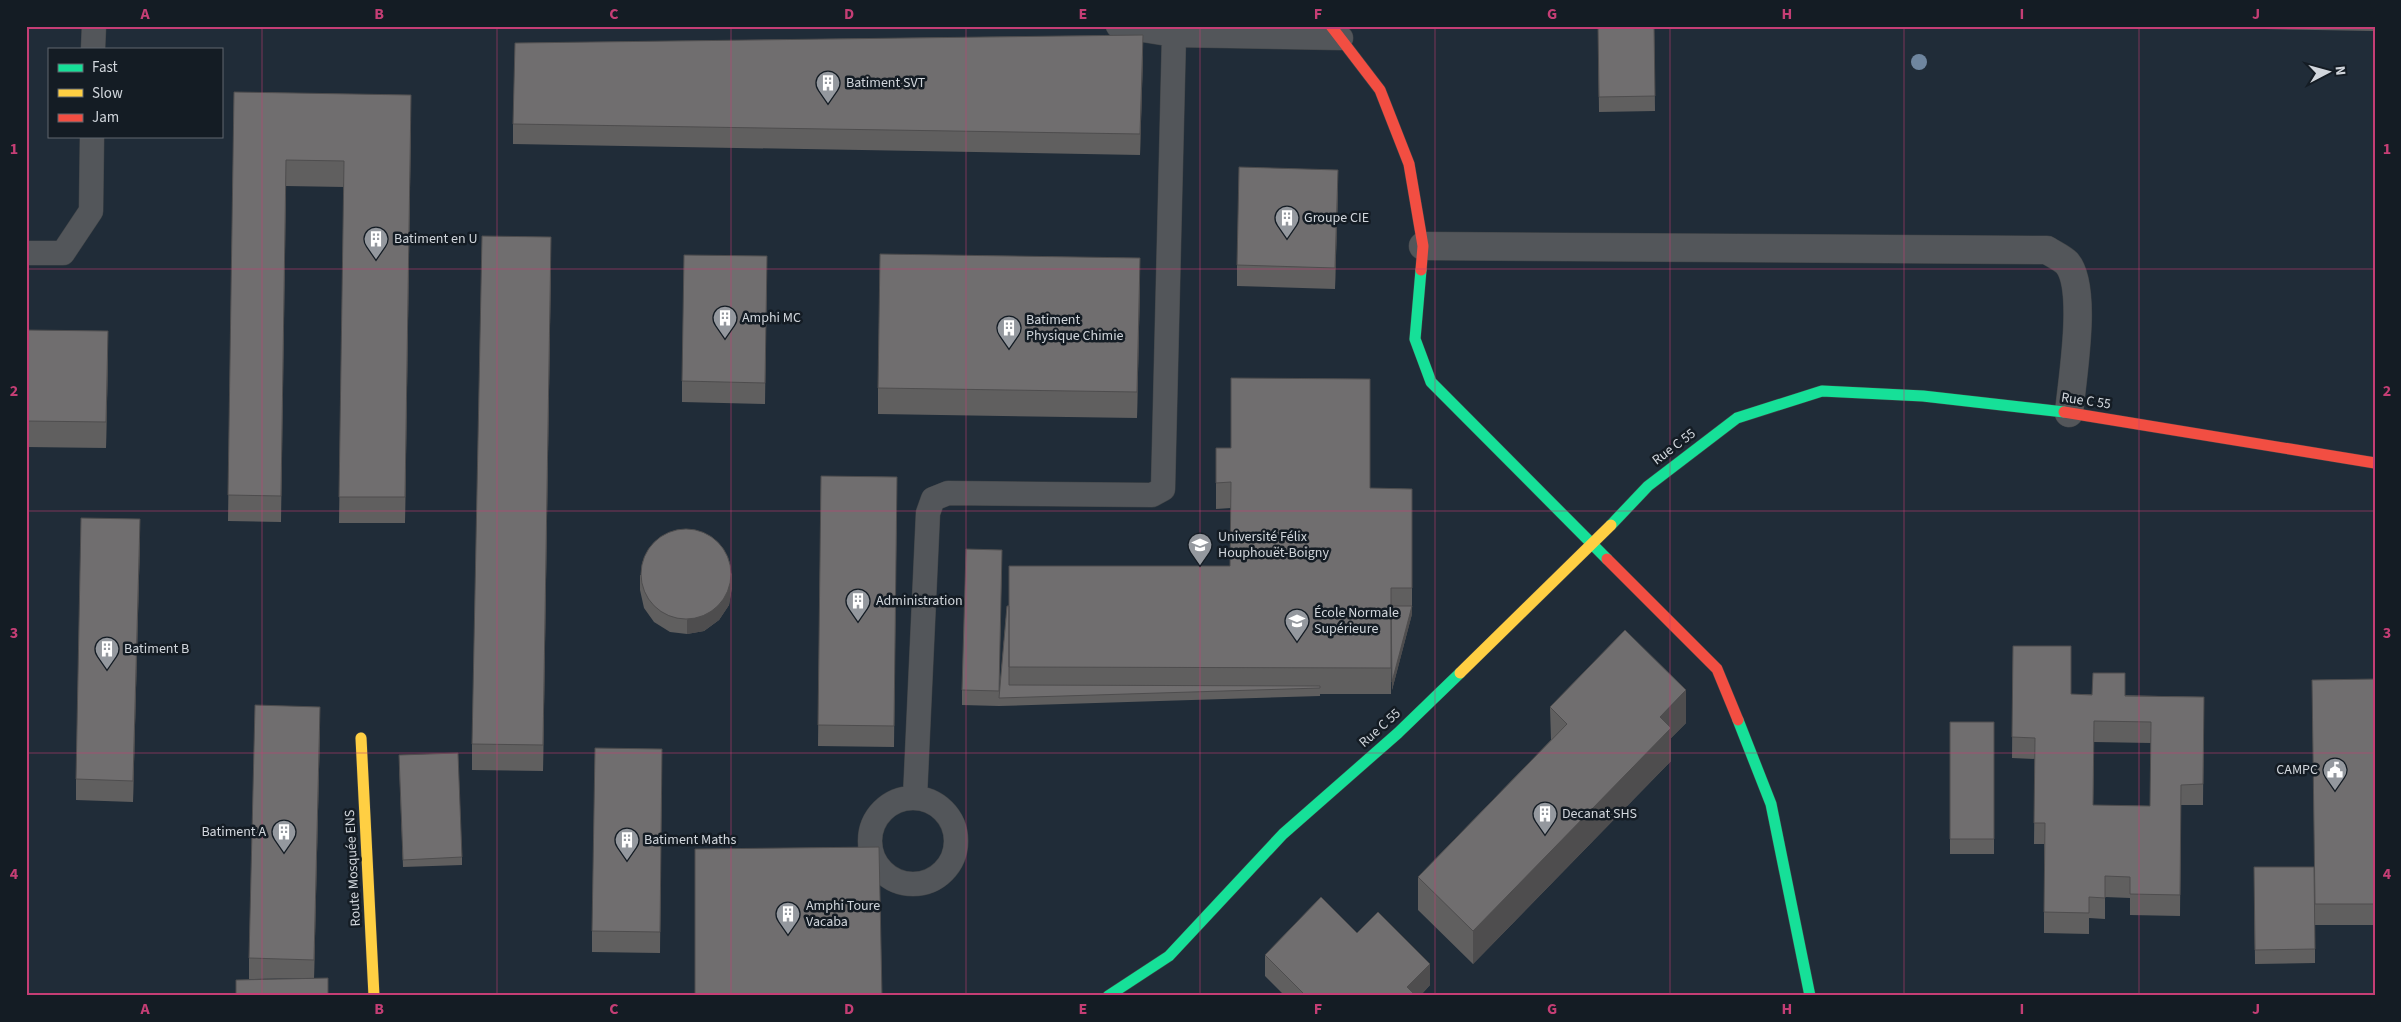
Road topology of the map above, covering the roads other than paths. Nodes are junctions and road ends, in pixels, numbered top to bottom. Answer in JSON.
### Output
{"nodes":[{"id":1,"x":94,"y":26,"type":"edge"},
{"id":2,"x":1118,"y":26,"type":"edge"},
{"id":3,"x":1336,"y":32,"type":"edge"},
{"id":4,"x":1174,"y":35,"type":"junction"},
{"id":5,"x":93,"y":48,"type":"edge"},
{"id":6,"x":92,"y":138,"type":"edge"},
{"id":7,"x":1423,"y":246,"type":"junction"},
{"id":8,"x":26,"y":253,"type":"edge"},
{"id":9,"x":2069,"y":413,"type":"junction"},
{"id":10,"x":2375,"y":463,"type":"edge"},
{"id":11,"x":1593,"y":543,"type":"junction"},
{"id":12,"x":361,"y":738,"type":"dead end"},
{"id":13,"x":916,"y":797,"type":"dead end"},
{"id":14,"x":374,"y":996,"type":"edge"},
{"id":15,"x":1108,"y":996,"type":"edge"},
{"id":16,"x":1810,"y":996,"type":"edge"}],
"edges":[{"from":1,"to":5,"type":"lane"},
{"from":2,"to":4,"type":"lane"},
{"from":3,"to":4,"type":"lane"},
{"from":3,"to":7,"type":"street"},
{"from":4,"to":13,"type":"lane"},
{"from":6,"to":8,"type":"lane"},
{"from":7,"to":9,"type":"street"},
{"from":7,"to":11,"type":"street"},
{"from":9,"to":10,"type":"street","name":"Rue C 55"},
{"from":9,"to":11,"type":"street","name":"Rue C 55"},
{"from":11,"to":15,"type":"street","name":"Rue C 55"},
{"from":11,"to":16,"type":"street"},
{"from":12,"to":14,"type":"street","name":"Route Mosquée ENS"}]}
